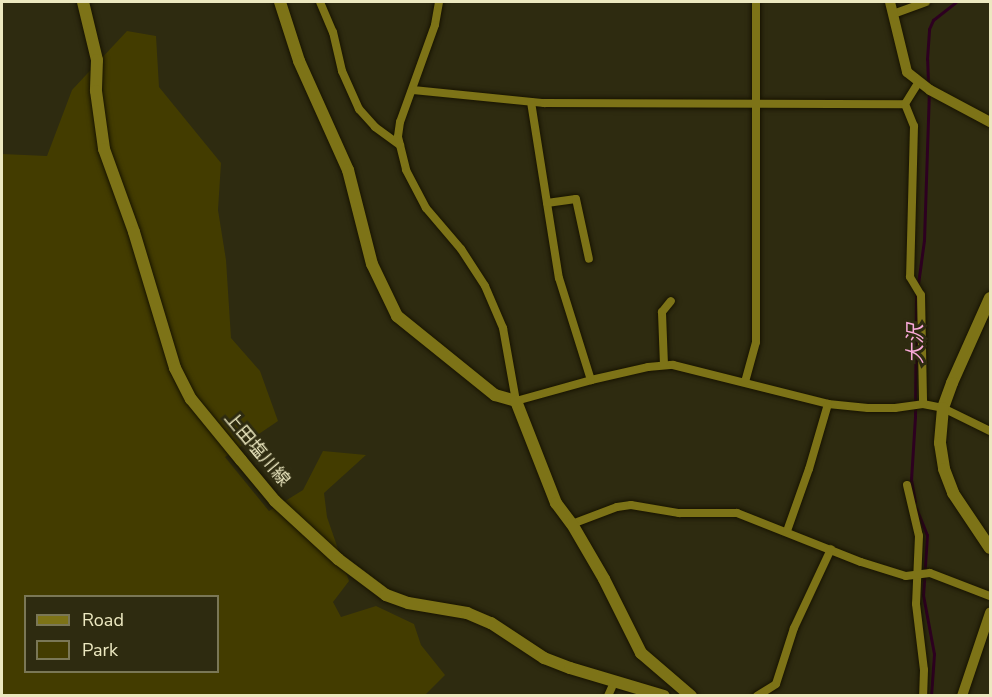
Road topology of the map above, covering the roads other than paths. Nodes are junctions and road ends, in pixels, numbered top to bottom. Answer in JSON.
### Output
{"nodes":[{"id":1,"x":83,"y":2,"type":"edge"},
{"id":2,"x":280,"y":2,"type":"edge"},
{"id":3,"x":320,"y":2,"type":"edge"},
{"id":4,"x":438,"y":2,"type":"edge"},
{"id":5,"x":756,"y":2,"type":"edge"},
{"id":6,"x":890,"y":2,"type":"edge"},
{"id":7,"x":926,"y":2,"type":"edge"},
{"id":8,"x":893,"y":14,"type":"junction"},
{"id":9,"x":919,"y":82,"type":"junction"},
{"id":10,"x":413,"y":90,"type":"junction"},
{"id":11,"x":531,"y":102,"type":"junction"},
{"id":12,"x":755,"y":104,"type":"junction"},
{"id":13,"x":906,"y":104,"type":"junction"},
{"id":14,"x":990,"y":122,"type":"edge"},
{"id":15,"x":400,"y":145,"type":"junction"},
{"id":16,"x":548,"y":203,"type":"junction"},
{"id":17,"x":589,"y":259,"type":"dead end"},
{"id":18,"x":990,"y":298,"type":"edge"},
{"id":19,"x":671,"y":301,"type":"dead end"},
{"id":20,"x":664,"y":365,"type":"junction"},
{"id":21,"x":591,"y":380,"type":"junction"},
{"id":22,"x":744,"y":382,"type":"junction"},
{"id":23,"x":516,"y":401,"type":"junction"},
{"id":24,"x":828,"y":404,"type":"junction"},
{"id":25,"x":923,"y":404,"type":"junction"},
{"id":26,"x":943,"y":408,"type":"junction"},
{"id":27,"x":990,"y":431,"type":"edge"},
{"id":28,"x":907,"y":485,"type":"dead end"},
{"id":29,"x":572,"y":524,"type":"junction"},
{"id":30,"x":787,"y":531,"type":"junction"},
{"id":31,"x":990,"y":548,"type":"edge"},
{"id":32,"x":831,"y":549,"type":"junction"},
{"id":33,"x":916,"y":575,"type":"junction"},
{"id":34,"x":990,"y":596,"type":"edge"},
{"id":35,"x":990,"y":613,"type":"edge"},
{"id":36,"x":987,"y":633,"type":"edge"},
{"id":37,"x":615,"y":680,"type":"junction"},
{"id":38,"x":608,"y":696,"type":"edge"},
{"id":39,"x":664,"y":696,"type":"edge"},
{"id":40,"x":691,"y":696,"type":"edge"},
{"id":41,"x":757,"y":696,"type":"edge"},
{"id":42,"x":923,"y":696,"type":"edge"},
{"id":43,"x":962,"y":696,"type":"edge"}],
"edges":[{"from":1,"to":37,"type":"main road","name":"上田塩川線"},
{"from":2,"to":23,"type":"main road"},
{"from":3,"to":15,"type":"street"},
{"from":4,"to":10,"type":"street"},
{"from":5,"to":12,"type":"street"},
{"from":6,"to":8,"type":"street"},
{"from":7,"to":8,"type":"street"},
{"from":8,"to":9,"type":"street"},
{"from":9,"to":13,"type":"street"},
{"from":9,"to":14,"type":"street"},
{"from":10,"to":11,"type":"street"},
{"from":10,"to":15,"type":"street"},
{"from":11,"to":12,"type":"street"},
{"from":11,"to":16,"type":"street"},
{"from":12,"to":13,"type":"street"},
{"from":12,"to":22,"type":"street"},
{"from":13,"to":25,"type":"street"},
{"from":15,"to":23,"type":"street"},
{"from":16,"to":17,"type":"street"},
{"from":16,"to":21,"type":"street"},
{"from":18,"to":26,"type":"main road"},
{"from":19,"to":20,"type":"street"},
{"from":20,"to":21,"type":"street"},
{"from":20,"to":22,"type":"street"},
{"from":21,"to":23,"type":"street"},
{"from":22,"to":24,"type":"street"},
{"from":23,"to":29,"type":"main road"},
{"from":24,"to":25,"type":"street"},
{"from":24,"to":30,"type":"street"},
{"from":25,"to":26,"type":"street"},
{"from":26,"to":27,"type":"street"},
{"from":26,"to":31,"type":"main road"},
{"from":28,"to":33,"type":"street"},
{"from":29,"to":30,"type":"street"},
{"from":29,"to":40,"type":"main road"},
{"from":30,"to":32,"type":"street"},
{"from":32,"to":33,"type":"street"},
{"from":32,"to":41,"type":"street"},
{"from":33,"to":34,"type":"street"},
{"from":33,"to":42,"type":"street"},
{"from":35,"to":36,"type":"street"},
{"from":36,"to":43,"type":"street"},
{"from":37,"to":38,"type":"street"},
{"from":37,"to":39,"type":"main road","name":"上田塩川線"}]}
